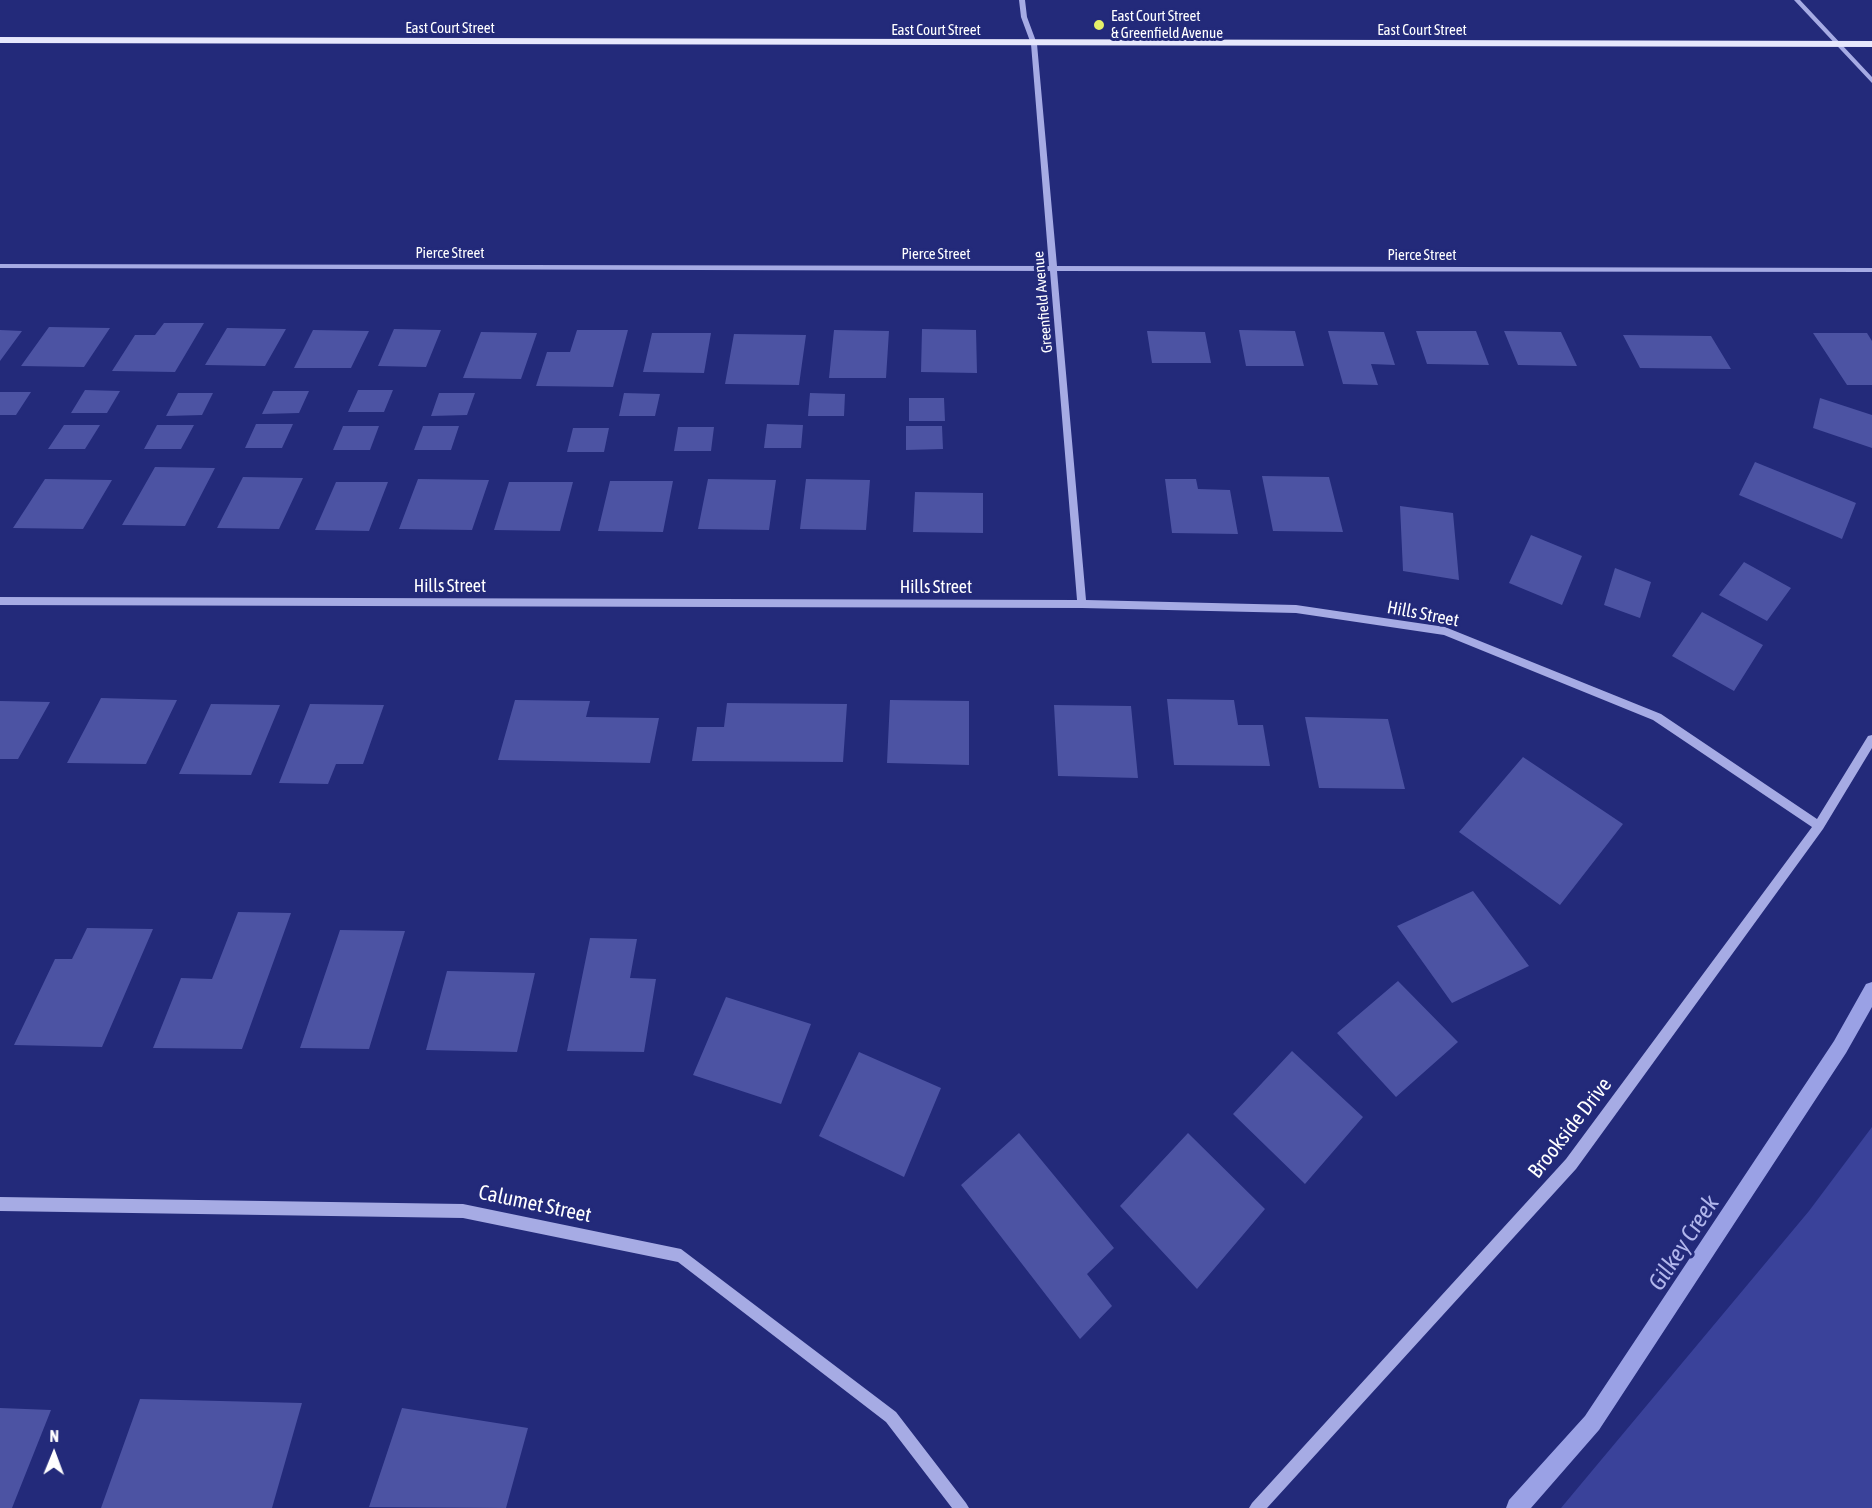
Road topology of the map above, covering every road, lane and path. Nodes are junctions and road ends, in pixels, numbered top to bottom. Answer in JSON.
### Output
{"nodes":[{"id":1,"x":1022,"y":0,"type":"edge"},
{"id":2,"x":1797,"y":0,"type":"edge"},
{"id":3,"x":0,"y":40,"type":"edge"},
{"id":4,"x":1034,"y":44,"type":"junction"},
{"id":5,"x":1839,"y":44,"type":"junction"},
{"id":6,"x":1872,"y":44,"type":"edge"},
{"id":7,"x":1872,"y":81,"type":"edge"},
{"id":8,"x":0,"y":266,"type":"edge"},
{"id":9,"x":1054,"y":267,"type":"junction"},
{"id":10,"x":1872,"y":270,"type":"edge"},
{"id":11,"x":0,"y":601,"type":"edge"},
{"id":12,"x":1082,"y":604,"type":"junction"},
{"id":13,"x":1872,"y":739,"type":"edge"},
{"id":14,"x":1819,"y":826,"type":"junction"},
{"id":15,"x":0,"y":1204,"type":"edge"},
{"id":16,"x":961,"y":1508,"type":"edge"},
{"id":17,"x":1257,"y":1508,"type":"edge"}],
"edges":[{"from":1,"to":4,"type":"street","name":"Greenfield Avenue"},
{"from":2,"to":5,"type":"street"},
{"from":3,"to":4,"type":"main road","name":"East Court Street"},
{"from":4,"to":5,"type":"main road","name":"East Court Street"},
{"from":4,"to":9,"type":"street","name":"Greenfield Avenue"},
{"from":5,"to":6,"type":"main road","name":"East Court Street"},
{"from":5,"to":7,"type":"street"},
{"from":8,"to":9,"type":"street","name":"Pierce Street"},
{"from":9,"to":10,"type":"street","name":"Pierce Street"},
{"from":9,"to":12,"type":"street","name":"Greenfield Avenue"},
{"from":11,"to":12,"type":"street","name":"Hills Street"},
{"from":12,"to":14,"type":"street","name":"Hills Street"},
{"from":13,"to":14,"type":"street","name":"Brookside Drive"},
{"from":14,"to":17,"type":"street","name":"Brookside Drive"},
{"from":15,"to":16,"type":"street","name":"Calumet Street"}]}
